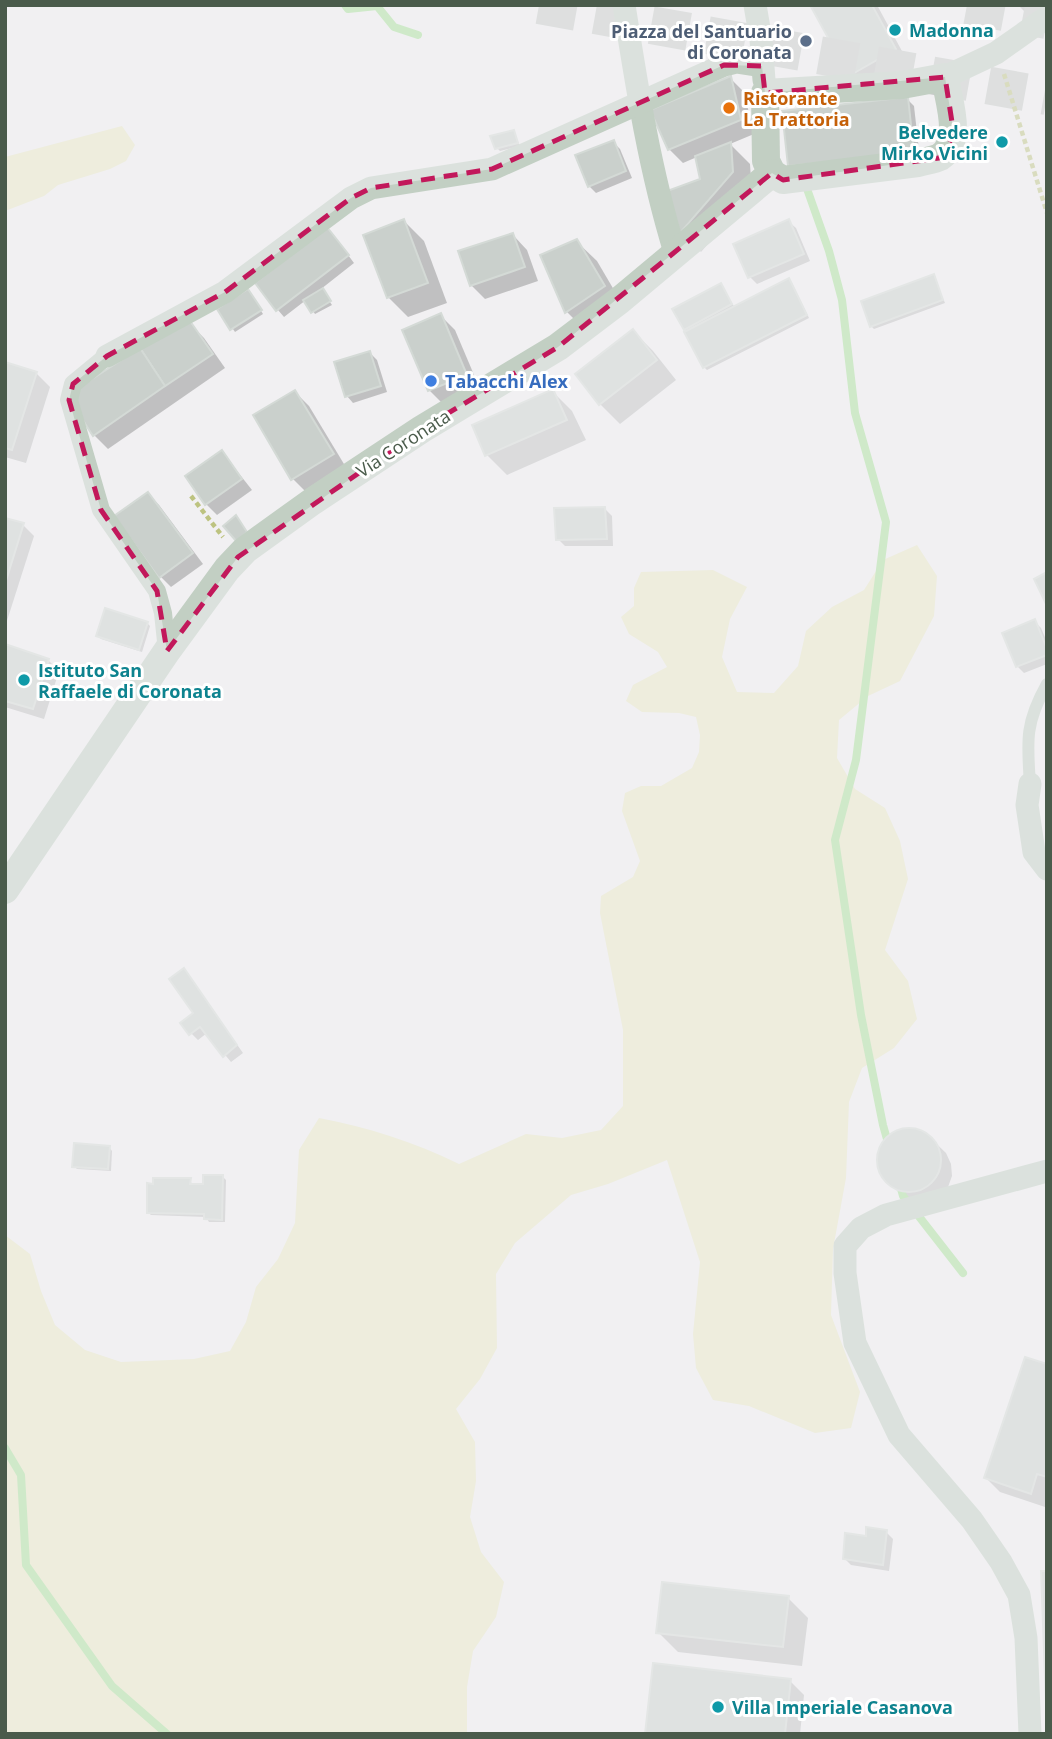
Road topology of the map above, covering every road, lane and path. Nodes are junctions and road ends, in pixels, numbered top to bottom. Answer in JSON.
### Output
{"nodes":[{"id":1,"x":624,"y":5,"type":"edge"},
{"id":2,"x":755,"y":5,"type":"edge"},
{"id":3,"x":1047,"y":18,"type":"edge"},
{"id":4,"x":996,"y":53,"type":"junction"},
{"id":5,"x":762,"y":66,"type":"junction"},
{"id":6,"x":945,"y":76,"type":"junction"},
{"id":7,"x":765,"y":93,"type":"junction"},
{"id":8,"x":639,"y":104,"type":"junction"},
{"id":9,"x":772,"y":173,"type":"junction"},
{"id":10,"x":1047,"y":214,"type":"edge"},
{"id":11,"x":675,"y":252,"type":"junction"},
{"id":12,"x":107,"y":356,"type":"joint"},
{"id":13,"x":191,"y":496,"type":"dead end"},
{"id":14,"x":238,"y":557,"type":"junction"},
{"id":15,"x":167,"y":652,"type":"junction"},
{"id":16,"x":1047,"y":684,"type":"edge"},
{"id":17,"x":1030,"y":784,"type":"joint"},
{"id":18,"x":1046,"y":868,"type":"edge"},
{"id":19,"x":5,"y":890,"type":"edge"},
{"id":20,"x":1047,"y":1171,"type":"edge"},
{"id":21,"x":1030,"y":1734,"type":"edge"}],
"edges":[{"from":1,"to":8,"type":"street"},
{"from":2,"to":5,"type":"street"},
{"from":3,"to":4,"type":"street"},
{"from":4,"to":6,"type":"street"},
{"from":4,"to":10,"type":"path"},
{"from":5,"to":7,"type":"street"},
{"from":5,"to":8,"type":"street"},
{"from":6,"to":7,"type":"street"},
{"from":6,"to":9,"type":"street"},
{"from":7,"to":9,"type":"street"},
{"from":8,"to":11,"type":"street"},
{"from":8,"to":12,"type":"street"},
{"from":9,"to":11,"type":"street","name":"Via Coronata"},
{"from":11,"to":14,"type":"street","name":"Via Coronata"},
{"from":12,"to":15,"type":"street"},
{"from":13,"to":14,"type":"path"},
{"from":14,"to":15,"type":"street","name":"Via Coronata"},
{"from":15,"to":19,"type":"street","name":"Via Coronata"},
{"from":16,"to":17,"type":"lane"},
{"from":17,"to":18,"type":"street"},
{"from":20,"to":21,"type":"street"}]}
